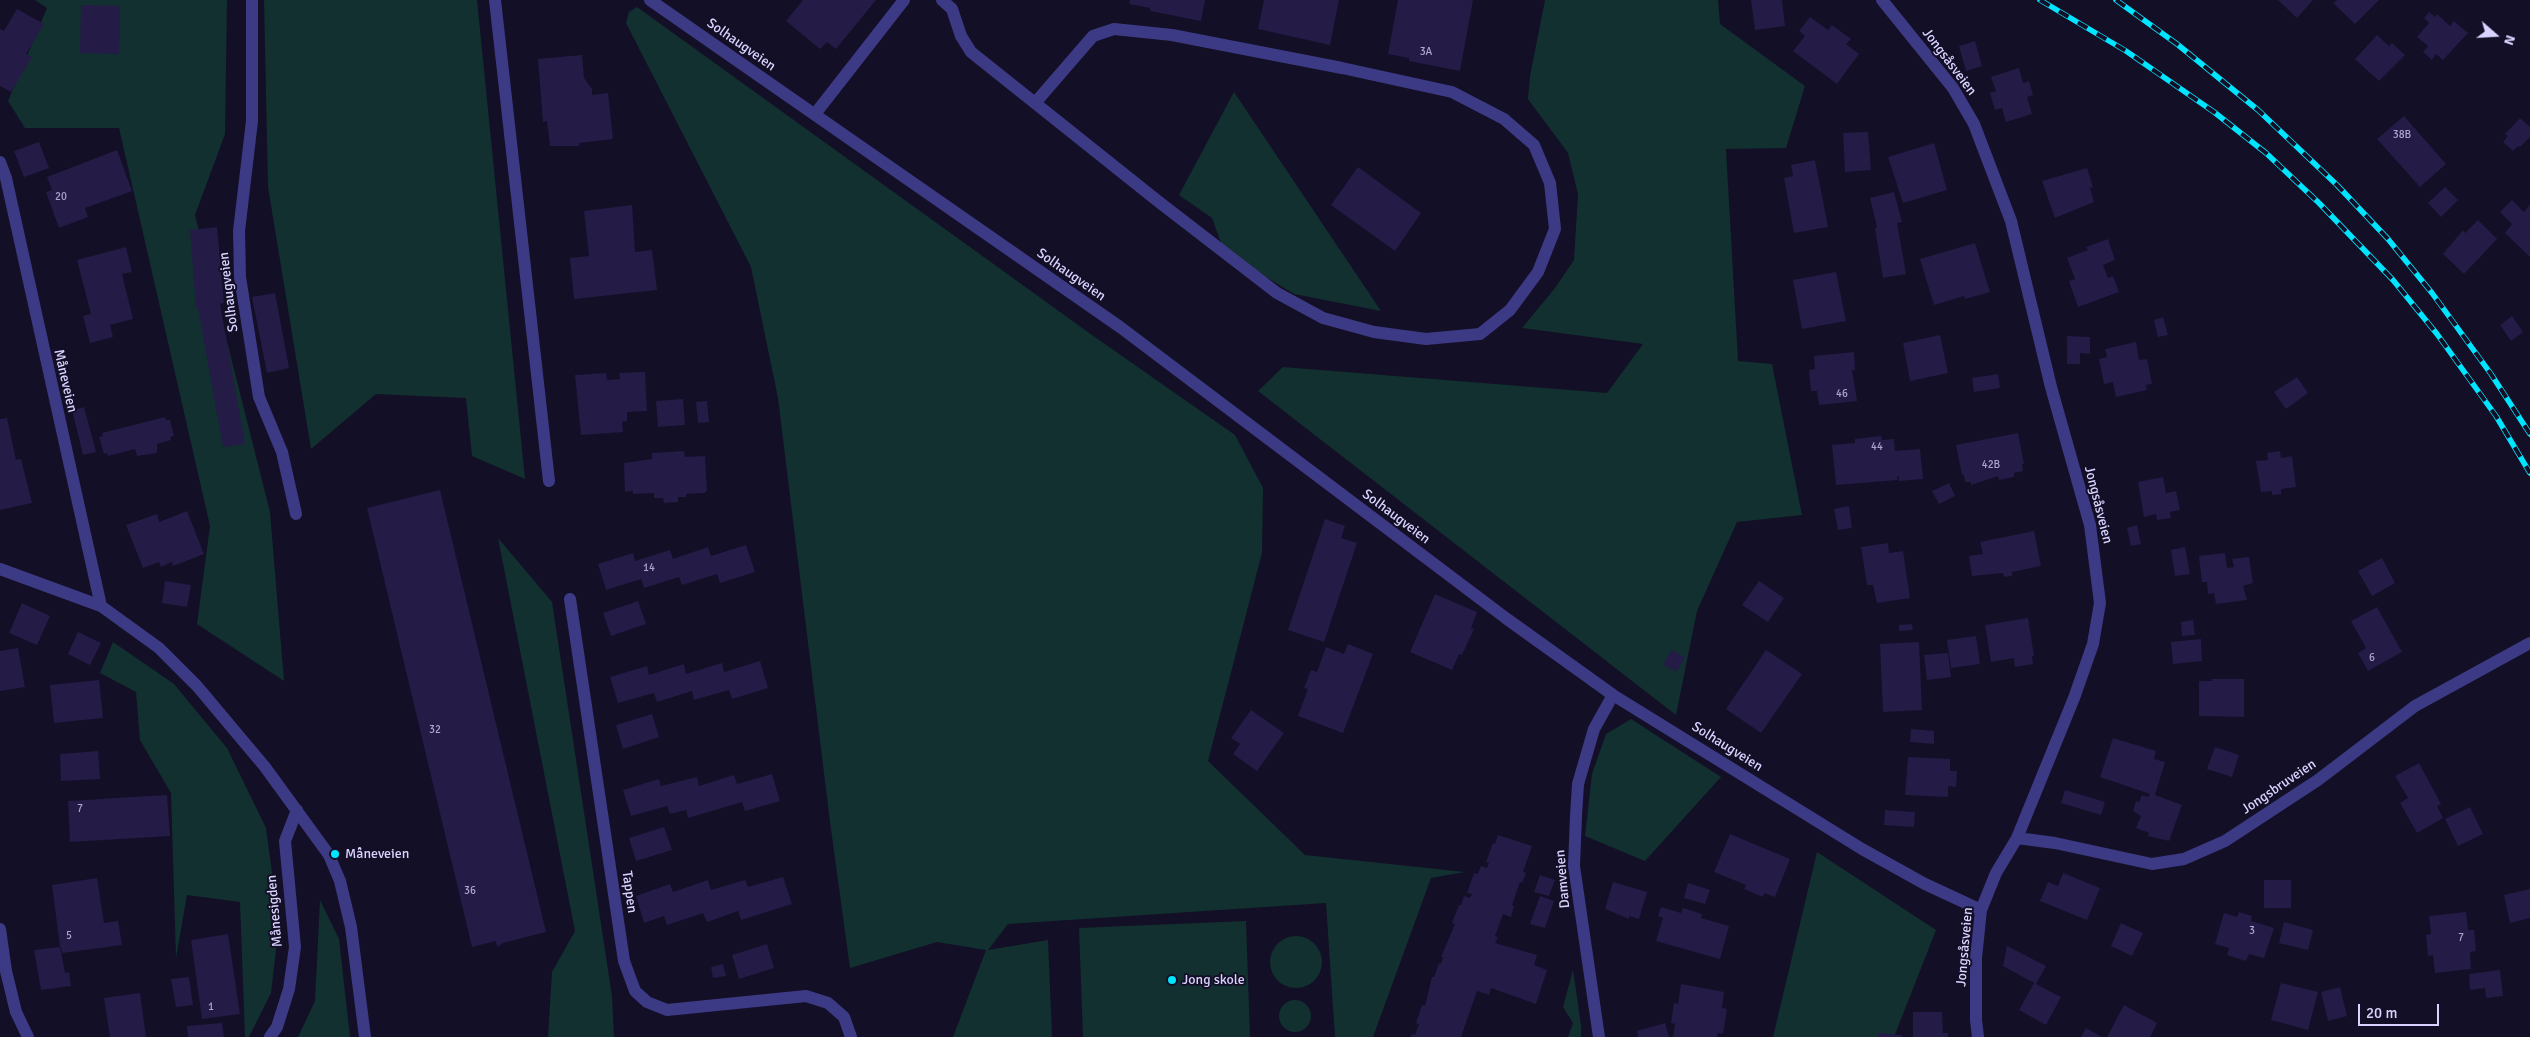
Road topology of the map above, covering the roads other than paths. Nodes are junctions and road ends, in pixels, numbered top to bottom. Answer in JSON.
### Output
{"nodes":[{"id":1,"x":252,"y":0,"type":"edge"},
{"id":2,"x":495,"y":0,"type":"edge"},
{"id":3,"x":650,"y":0,"type":"edge"},
{"id":4,"x":904,"y":0,"type":"edge"},
{"id":5,"x":942,"y":0,"type":"edge"},
{"id":6,"x":1882,"y":0,"type":"edge"},
{"id":7,"x":1035,"y":103,"type":"junction"},
{"id":8,"x":815,"y":114,"type":"junction"},
{"id":9,"x":0,"y":162,"type":"edge"},
{"id":10,"x":549,"y":481,"type":"dead end"},
{"id":11,"x":296,"y":514,"type":"dead end"},
{"id":12,"x":0,"y":569,"type":"edge"},
{"id":13,"x":570,"y":598,"type":"dead end"},
{"id":14,"x":101,"y":606,"type":"junction"},
{"id":15,"x":2530,"y":643,"type":"edge"},
{"id":16,"x":1613,"y":695,"type":"junction"},
{"id":17,"x":297,"y":810,"type":"junction"},
{"id":18,"x":2017,"y":838,"type":"junction"},
{"id":19,"x":1980,"y":910,"type":"junction"},
{"id":20,"x":0,"y":929,"type":"edge"},
{"id":21,"x":28,"y":1037,"type":"edge"},
{"id":22,"x":270,"y":1037,"type":"edge"},
{"id":23,"x":365,"y":1037,"type":"edge"},
{"id":24,"x":851,"y":1037,"type":"edge"},
{"id":25,"x":1598,"y":1037,"type":"edge"},
{"id":26,"x":1978,"y":1037,"type":"edge"}],
"edges":[{"from":1,"to":11,"type":"street","name":"Solhaugveien"},
{"from":2,"to":10,"type":"street"},
{"from":3,"to":8,"type":"street","name":"Solhaugveien"},
{"from":4,"to":8,"type":"street"},
{"from":5,"to":7,"type":"street"},
{"from":6,"to":18,"type":"street","name":"Jongsåsveien"},
{"from":7,"to":7,"type":"street"},
{"from":8,"to":16,"type":"street","name":"Solhaugveien"},
{"from":9,"to":14,"type":"street","name":"Måneveien"},
{"from":12,"to":14,"type":"street"},
{"from":13,"to":24,"type":"street","name":"Tappen"},
{"from":14,"to":17,"type":"street"},
{"from":15,"to":18,"type":"street","name":"Jongsbruveien"},
{"from":16,"to":19,"type":"street","name":"Solhaugveien"},
{"from":16,"to":25,"type":"street","name":"Damveien"},
{"from":17,"to":22,"type":"street","name":"Månesigden"},
{"from":17,"to":23,"type":"street"},
{"from":18,"to":19,"type":"street","name":"Jongsåsveien"},
{"from":19,"to":26,"type":"street","name":"Jongsåsveien"},
{"from":20,"to":21,"type":"street"}]}
